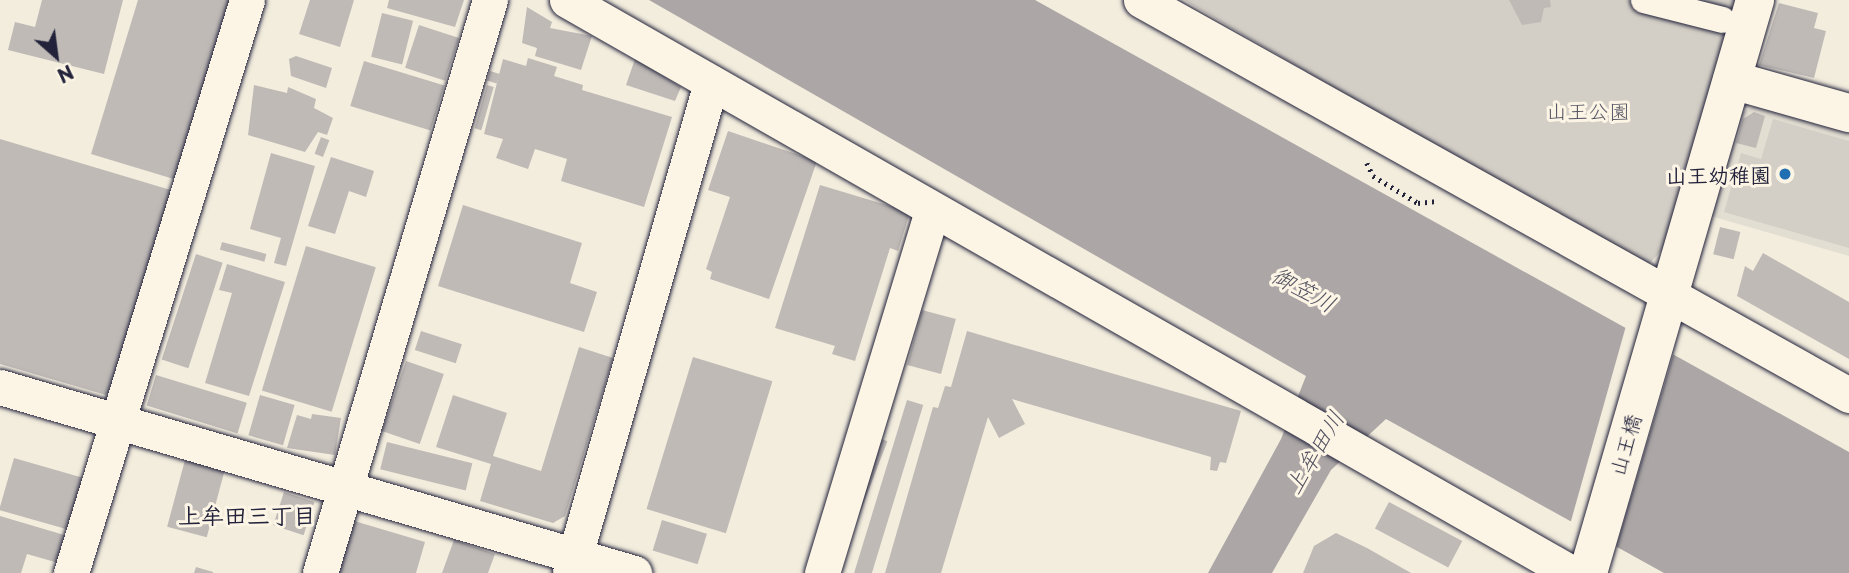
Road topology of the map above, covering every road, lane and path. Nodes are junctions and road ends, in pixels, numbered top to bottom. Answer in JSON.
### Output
{"nodes":[{"id":1,"x":247,"y":0,"type":"edge"},
{"id":2,"x":490,"y":0,"type":"edge"},
{"id":3,"x":567,"y":0,"type":"edge"},
{"id":4,"x":1141,"y":0,"type":"edge"},
{"id":5,"x":1644,"y":0,"type":"edge"},
{"id":6,"x":1755,"y":0,"type":"edge"},
{"id":7,"x":1723,"y":20,"type":"dead end"},
{"id":8,"x":1732,"y":80,"type":"junction"},
{"id":9,"x":711,"y":83,"type":"junction"},
{"id":10,"x":1849,"y":113,"type":"edge"},
{"id":11,"x":1373,"y":176,"type":"dead end"},
{"id":12,"x":1418,"y":203,"type":"dead end"},
{"id":13,"x":932,"y":210,"type":"junction"},
{"id":14,"x":1663,"y":307,"type":"junction"},
{"id":15,"x":0,"y":387,"type":"edge"},
{"id":16,"x":1849,"y":395,"type":"edge"},
{"id":17,"x":113,"y":421,"type":"junction"},
{"id":18,"x":345,"y":489,"type":"junction"},
{"id":19,"x":572,"y":565,"type":"edge"},
{"id":20,"x":1583,"y":571,"type":"edge"},
{"id":21,"x":71,"y":573,"type":"edge"},
{"id":22,"x":320,"y":573,"type":"edge"},
{"id":23,"x":634,"y":573,"type":"edge"},
{"id":24,"x":822,"y":573,"type":"edge"}],
"edges":[{"from":1,"to":17,"type":"street"},
{"from":2,"to":18,"type":"street"},
{"from":3,"to":9,"type":"street"},
{"from":4,"to":14,"type":"street"},
{"from":5,"to":7,"type":"street"},
{"from":6,"to":8,"type":"street","name":"山王橋"},
{"from":8,"to":10,"type":"street"},
{"from":8,"to":14,"type":"street","name":"山王橋"},
{"from":9,"to":13,"type":"street"},
{"from":9,"to":19,"type":"street"},
{"from":11,"to":12,"type":"path"},
{"from":13,"to":20,"type":"street"},
{"from":13,"to":24,"type":"street"},
{"from":14,"to":16,"type":"street"},
{"from":14,"to":20,"type":"street","name":"山王橋"},
{"from":15,"to":17,"type":"street"},
{"from":17,"to":18,"type":"street"},
{"from":17,"to":21,"type":"street"},
{"from":18,"to":19,"type":"street"},
{"from":18,"to":22,"type":"street"},
{"from":19,"to":23,"type":"street"}]}
